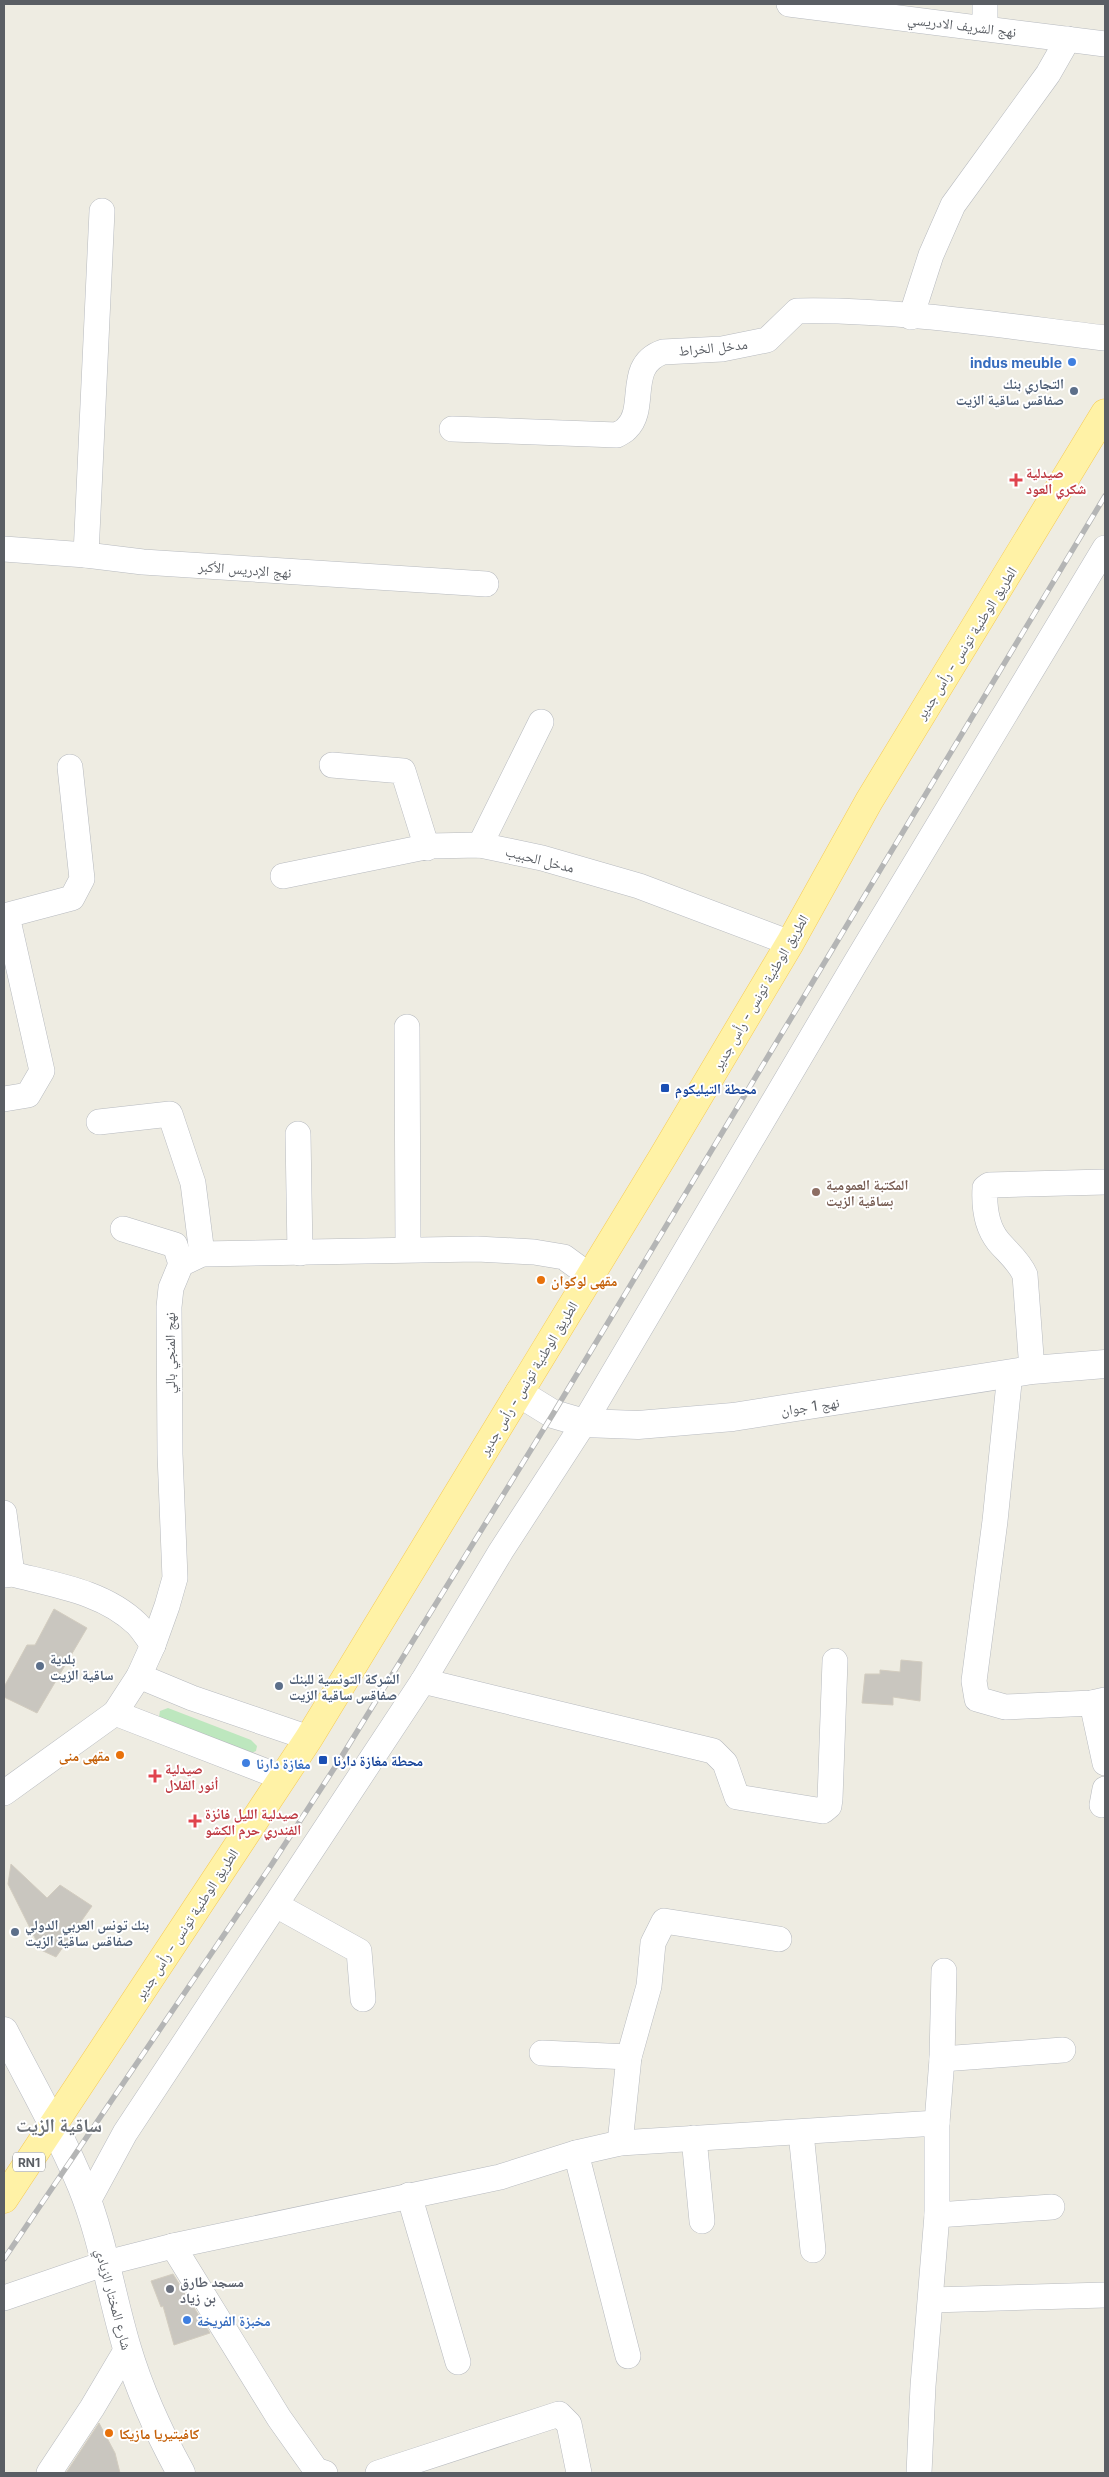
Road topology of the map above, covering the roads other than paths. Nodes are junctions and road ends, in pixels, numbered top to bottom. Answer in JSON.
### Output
{"nodes":[{"id":1,"x":789,"y":4,"type":"edge"},
{"id":2,"x":985,"y":16,"type":"edge"},
{"id":3,"x":1068,"y":39,"type":"junction"},
{"id":4,"x":1105,"y":44,"type":"edge"},
{"id":5,"x":102,"y":211,"type":"dead end"},
{"id":6,"x":912,"y":317,"type":"junction"},
{"id":7,"x":1105,"y":338,"type":"edge"},
{"id":8,"x":1105,"y":413,"type":"edge"},
{"id":9,"x":452,"y":429,"type":"dead end"},
{"id":10,"x":4,"y":549,"type":"edge"},
{"id":11,"x":86,"y":554,"type":"junction"},
{"id":12,"x":1104,"y":554,"type":"edge"},
{"id":13,"x":486,"y":584,"type":"dead end"},
{"id":14,"x":541,"y":722,"type":"dead end"},
{"id":15,"x":332,"y":765,"type":"dead end"},
{"id":16,"x":70,"y":767,"type":"dead end"},
{"id":17,"x":480,"y":845,"type":"junction"},
{"id":18,"x":427,"y":848,"type":"junction"},
{"id":19,"x":283,"y":876,"type":"dead end"},
{"id":20,"x":5,"y":916,"type":"edge"},
{"id":21,"x":790,"y":942,"type":"junction"},
{"id":22,"x":407,"y":1027,"type":"dead end"},
{"id":23,"x":4,"y":1100,"type":"edge"},
{"id":24,"x":99,"y":1122,"type":"dead end"},
{"id":25,"x":298,"y":1134,"type":"dead end"},
{"id":26,"x":1105,"y":1182,"type":"edge"},
{"id":27,"x":123,"y":1230,"type":"dead end"},
{"id":28,"x":408,"y":1250,"type":"junction"},
{"id":29,"x":300,"y":1253,"type":"junction"},
{"id":30,"x":191,"y":1259,"type":"junction"},
{"id":31,"x":590,"y":1276,"type":"junction"},
{"id":32,"x":1105,"y":1364,"type":"edge"},
{"id":33,"x":1021,"y":1372,"type":"junction"},
{"id":34,"x":519,"y":1393,"type":"junction"},
{"id":35,"x":584,"y":1423,"type":"junction"},
{"id":36,"x":4,"y":1513,"type":"edge"},
{"id":37,"x":8,"y":1575,"type":"edge"},
{"id":38,"x":153,"y":1646,"type":"junction"},
{"id":39,"x":835,"y":1661,"type":"dead end"},
{"id":40,"x":139,"y":1676,"type":"junction"},
{"id":41,"x":423,"y":1681,"type":"junction"},
{"id":42,"x":1098,"y":1701,"type":"edge"},
{"id":43,"x":115,"y":1713,"type":"junction"},
{"id":44,"x":309,"y":1738,"type":"junction"},
{"id":45,"x":1105,"y":1763,"type":"edge"},
{"id":46,"x":283,"y":1778,"type":"junction"},
{"id":47,"x":4,"y":1793,"type":"edge"},
{"id":48,"x":276,"y":1905,"type":"junction"},
{"id":49,"x":779,"y":1939,"type":"dead end"},
{"id":50,"x":944,"y":1971,"type":"dead end"},
{"id":51,"x":363,"y":1999,"type":"dead end"},
{"id":52,"x":4,"y":2031,"type":"edge"},
{"id":53,"x":1064,"y":2050,"type":"dead end"},
{"id":54,"x":542,"y":2053,"type":"dead end"},
{"id":55,"x":630,"y":2057,"type":"junction"},
{"id":56,"x":942,"y":2059,"type":"junction"},
{"id":57,"x":53,"y":2123,"type":"junction"},
{"id":58,"x":937,"y":2123,"type":"junction"},
{"id":59,"x":801,"y":2133,"type":"junction"},
{"id":60,"x":694,"y":2138,"type":"junction"},
{"id":61,"x":620,"y":2143,"type":"junction"},
{"id":62,"x":576,"y":2153,"type":"junction"},
{"id":63,"x":409,"y":2195,"type":"junction"},
{"id":64,"x":4,"y":2199,"type":"edge"},
{"id":65,"x":87,"y":2203,"type":"junction"},
{"id":66,"x":1052,"y":2207,"type":"dead end"},
{"id":67,"x":937,"y":2215,"type":"junction"},
{"id":68,"x":702,"y":2221,"type":"dead end"},
{"id":69,"x":173,"y":2246,"type":"junction"},
{"id":70,"x":813,"y":2250,"type":"dead end"},
{"id":71,"x":106,"y":2263,"type":"junction"},
{"id":72,"x":1105,"y":2295,"type":"edge"},
{"id":73,"x":4,"y":2298,"type":"edge"},
{"id":74,"x":931,"y":2300,"type":"junction"},
{"id":75,"x":127,"y":2348,"type":"junction"},
{"id":76,"x":628,"y":2356,"type":"dead end"},
{"id":77,"x":458,"y":2362,"type":"dead end"},
{"id":78,"x":49,"y":2473,"type":"edge"},
{"id":79,"x":181,"y":2473,"type":"edge"},
{"id":80,"x":325,"y":2473,"type":"edge"},
{"id":81,"x":378,"y":2473,"type":"edge"},
{"id":82,"x":580,"y":2473,"type":"edge"},
{"id":83,"x":920,"y":2473,"type":"edge"}],
"edges":[{"from":1,"to":2,"type":"street","name":"نهج الشريف الادريسي"},
{"from":2,"to":3,"type":"street","name":"نهج الشريف الادريسي"},
{"from":3,"to":4,"type":"street","name":"نهج الشريف الادريسي"},
{"from":3,"to":6,"type":"street"},
{"from":5,"to":11,"type":"street"},
{"from":6,"to":7,"type":"street","name":"مدخل الخراط"},
{"from":6,"to":9,"type":"street","name":"مدخل الخراط"},
{"from":8,"to":21,"type":"main road","name":"الطريق الوطنية تونس - رأس جدير","number":"RN1"},
{"from":10,"to":11,"type":"street","name":"نهج الإدريس الأكبر"},
{"from":11,"to":13,"type":"street","name":"نهج الإدريس الأكبر"},
{"from":12,"to":35,"type":"street"},
{"from":14,"to":17,"type":"street"},
{"from":15,"to":18,"type":"street"},
{"from":16,"to":20,"type":"street"},
{"from":17,"to":18,"type":"street","name":"مدخل الحبيب"},
{"from":17,"to":21,"type":"street","name":"مدخل الحبيب"},
{"from":18,"to":19,"type":"street","name":"مدخل الحبيب"},
{"from":20,"to":23,"type":"street"},
{"from":21,"to":31,"type":"main road","name":"الطريق الوطنية تونس - رأس جدير","number":"RN1"},
{"from":22,"to":28,"type":"street"},
{"from":24,"to":30,"type":"street"},
{"from":25,"to":29,"type":"street"},
{"from":26,"to":33,"type":"street"},
{"from":27,"to":30,"type":"street"},
{"from":28,"to":29,"type":"street"},
{"from":28,"to":31,"type":"street"},
{"from":29,"to":30,"type":"street"},
{"from":30,"to":38,"type":"street","name":"نهج المنجي بالي"},
{"from":31,"to":34,"type":"main road","name":"الطريق الوطنية تونس - رأس جدير","number":"RN1"},
{"from":32,"to":33,"type":"street","name":"نهج 1 جوان"},
{"from":33,"to":35,"type":"street","name":"نهج 1 جوان"},
{"from":33,"to":42,"type":"street"},
{"from":34,"to":35,"type":"street","name":"نهج 1 جوان"},
{"from":34,"to":44,"type":"main road","name":"الطريق الوطنية تونس - رأس جدير","number":"RN1"},
{"from":35,"to":41,"type":"street"},
{"from":36,"to":37,"type":"street"},
{"from":37,"to":38,"type":"street"},
{"from":38,"to":40,"type":"street","name":"نهج المنجي بالي"},
{"from":39,"to":41,"type":"street"},
{"from":40,"to":43,"type":"street","name":"نهج المنجي بالي"},
{"from":40,"to":44,"type":"street"},
{"from":41,"to":48,"type":"street"},
{"from":42,"to":45,"type":"street"},
{"from":43,"to":46,"type":"street"},
{"from":43,"to":47,"type":"street","name":"نهج المنجي بالي"},
{"from":44,"to":46,"type":"main road","name":"الطريق الوطنية تونس - رأس جدير","number":"RN1"},
{"from":46,"to":57,"type":"main road","name":"الطريق الوطنية تونس - رأس جدير","number":"RN1"},
{"from":48,"to":51,"type":"street"},
{"from":48,"to":65,"type":"street"},
{"from":49,"to":55,"type":"street"},
{"from":50,"to":56,"type":"street"},
{"from":52,"to":57,"type":"street","name":"شارع المختار الزيادي"},
{"from":53,"to":56,"type":"street"},
{"from":54,"to":55,"type":"street"},
{"from":55,"to":61,"type":"street"},
{"from":56,"to":58,"type":"street"},
{"from":57,"to":64,"type":"main road","number":"RN1"},
{"from":57,"to":65,"type":"street","name":"شارع المختار الزيادي"},
{"from":58,"to":59,"type":"street"},
{"from":58,"to":67,"type":"street"},
{"from":59,"to":60,"type":"street"},
{"from":59,"to":70,"type":"street"},
{"from":60,"to":61,"type":"street"},
{"from":60,"to":68,"type":"street"},
{"from":61,"to":62,"type":"street"},
{"from":62,"to":63,"type":"street"},
{"from":62,"to":76,"type":"street"},
{"from":63,"to":69,"type":"street"},
{"from":63,"to":77,"type":"street"},
{"from":65,"to":71,"type":"street","name":"شارع المختار الزيادي"},
{"from":66,"to":67,"type":"street"},
{"from":67,"to":74,"type":"street"},
{"from":69,"to":71,"type":"street"},
{"from":69,"to":80,"type":"street"},
{"from":71,"to":73,"type":"street"},
{"from":71,"to":75,"type":"street","name":"شارع المختار الزيادي"},
{"from":72,"to":74,"type":"street"},
{"from":74,"to":83,"type":"street"},
{"from":75,"to":78,"type":"street"},
{"from":75,"to":79,"type":"street","name":"شارع المختار الزيادي"},
{"from":81,"to":82,"type":"street"}]}
